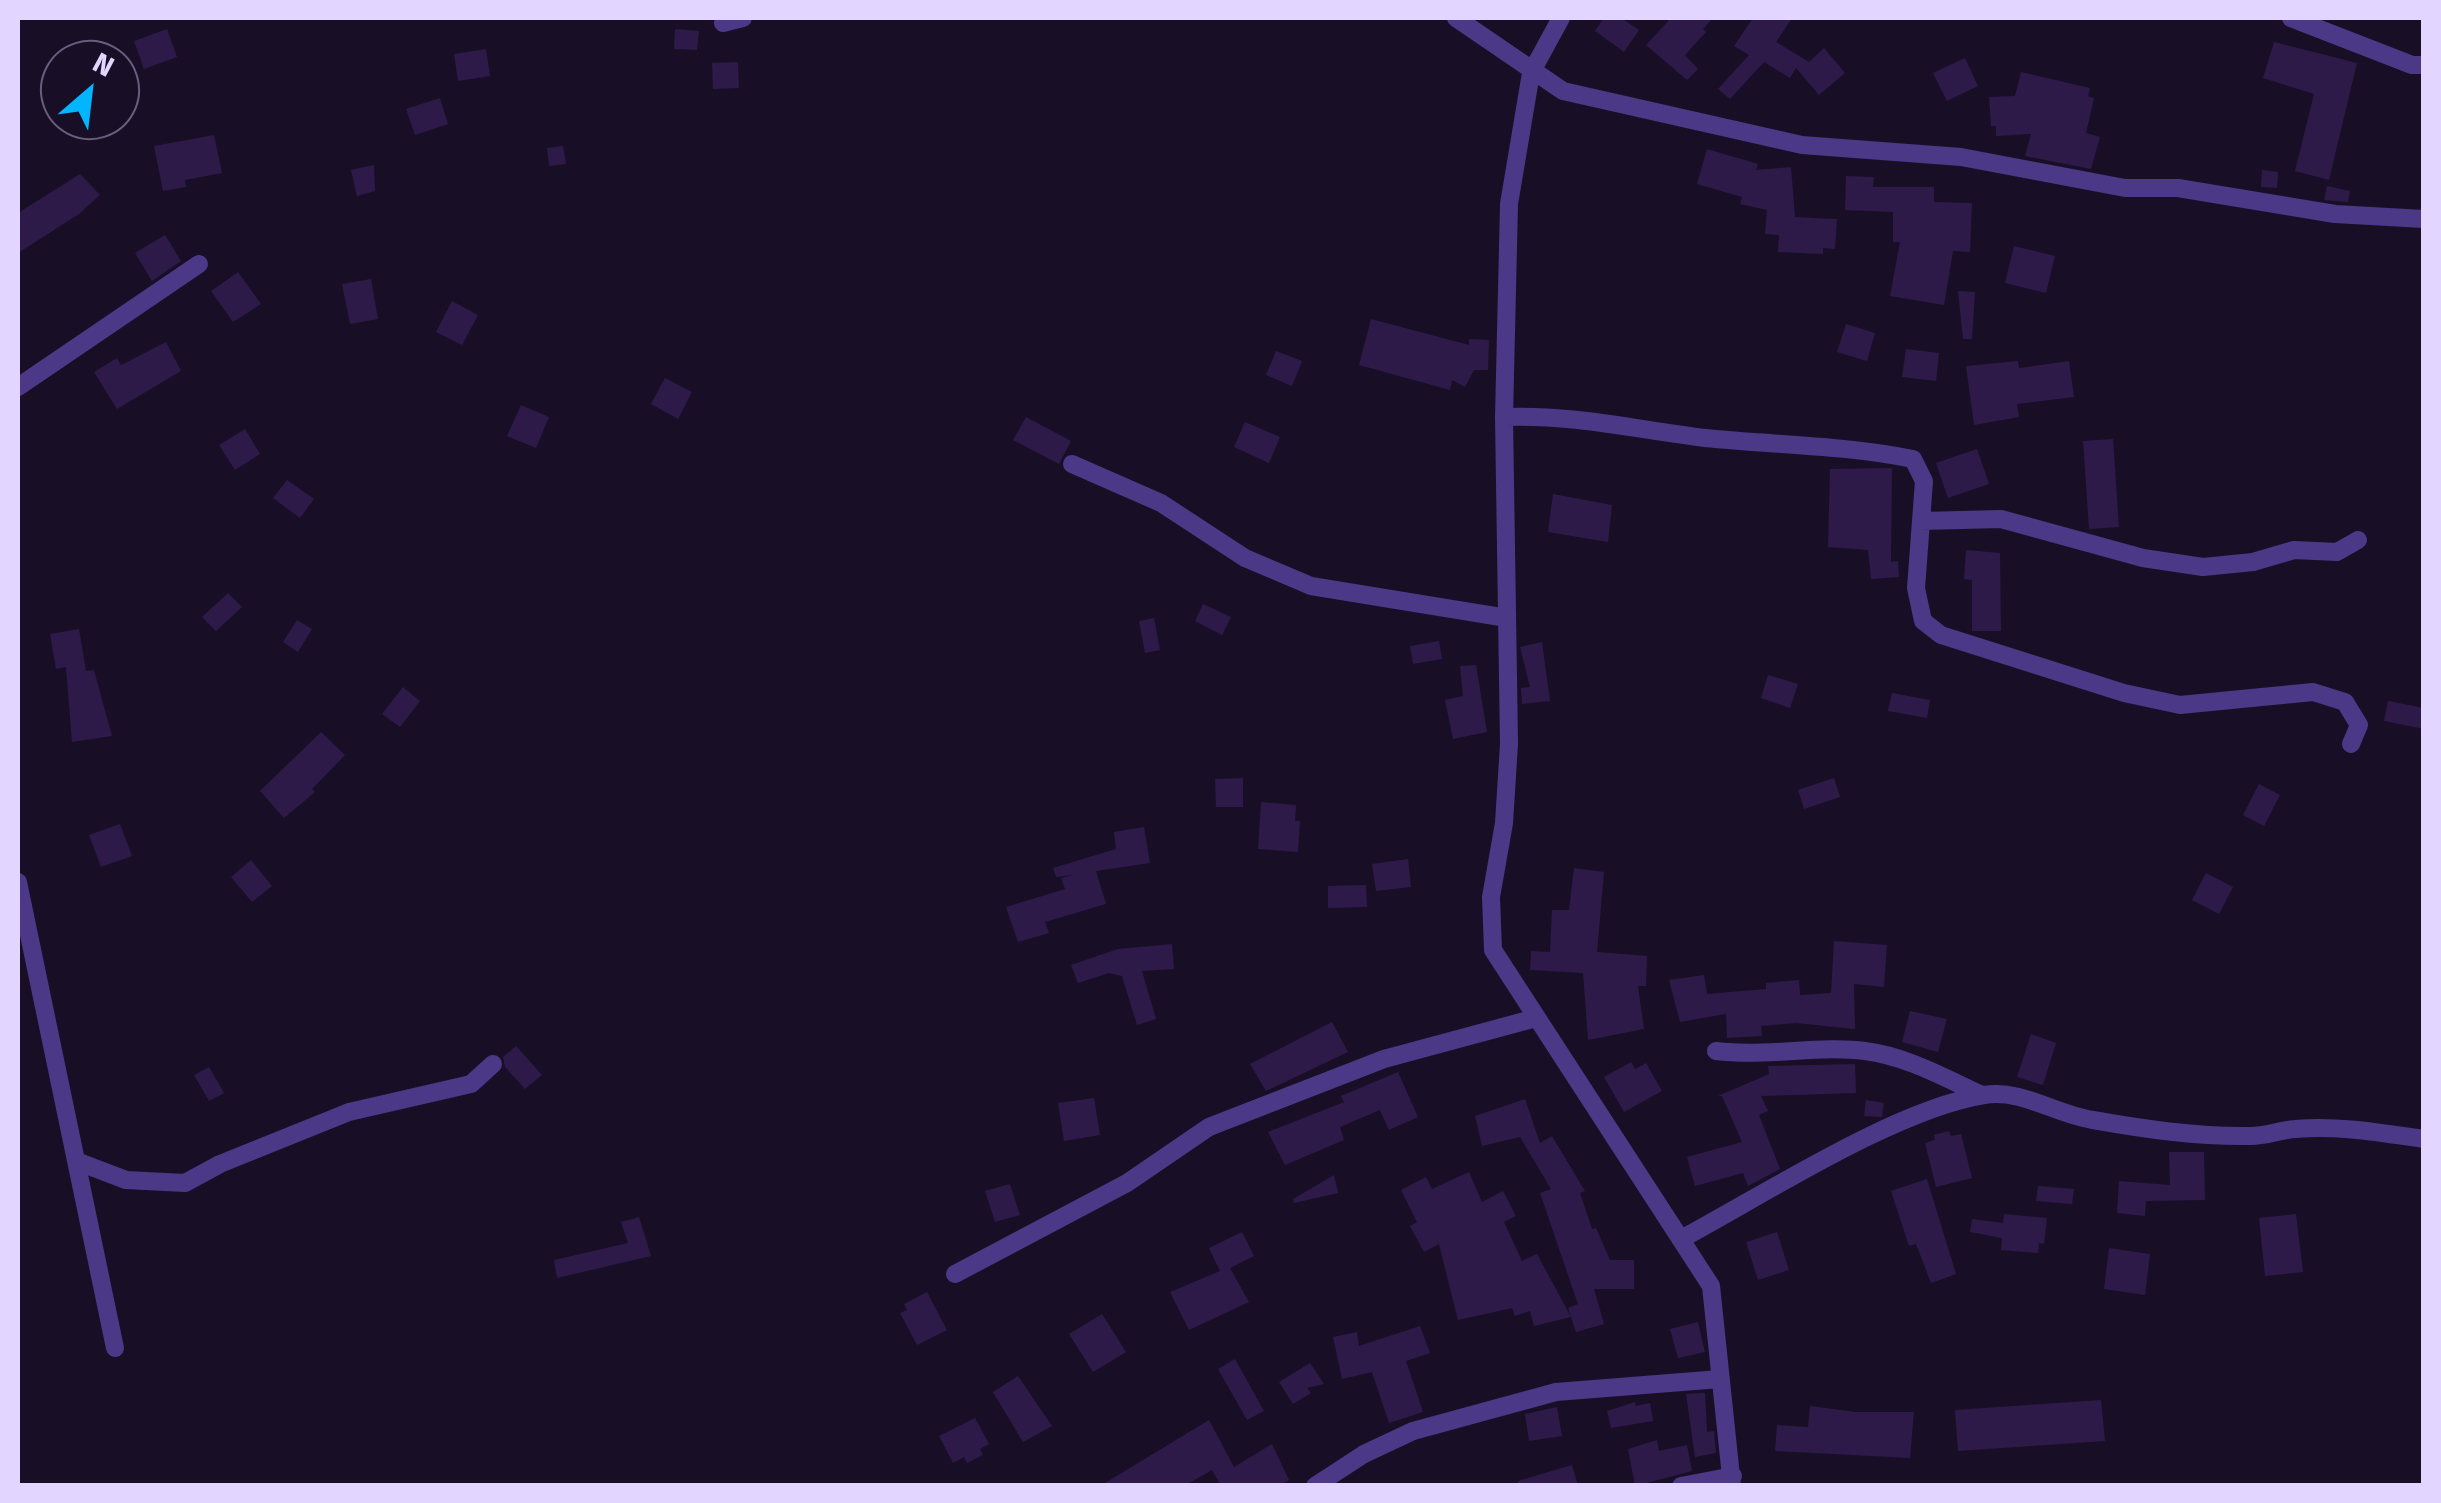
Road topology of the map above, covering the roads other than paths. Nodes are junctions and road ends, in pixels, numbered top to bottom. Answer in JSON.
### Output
{"nodes":[{"id":1,"x":743,"y":18,"type":"edge"},
{"id":2,"x":1456,"y":18,"type":"edge"},
{"id":3,"x":1561,"y":18,"type":"edge"},
{"id":4,"x":2291,"y":18,"type":"edge"},
{"id":5,"x":723,"y":23,"type":"dead end"},
{"id":6,"x":2424,"y":66,"type":"edge"},
{"id":7,"x":1532,"y":73,"type":"junction"},
{"id":8,"x":2424,"y":219,"type":"edge"},
{"id":9,"x":198,"y":264,"type":"dead end"},
{"id":10,"x":18,"y":386,"type":"edge"},
{"id":11,"x":1504,"y":417,"type":"junction"},
{"id":12,"x":1072,"y":464,"type":"dead end"},
{"id":13,"x":1922,"y":521,"type":"junction"},
{"id":14,"x":2358,"y":540,"type":"dead end"},
{"id":15,"x":1507,"y":618,"type":"junction"},
{"id":16,"x":2351,"y":744,"type":"dead end"},
{"id":17,"x":18,"y":882,"type":"edge"},
{"id":18,"x":1536,"y":1018,"type":"junction"},
{"id":19,"x":1716,"y":1051,"type":"dead end"},
{"id":20,"x":494,"y":1064,"type":"dead end"},
{"id":21,"x":1982,"y":1095,"type":"junction"},
{"id":22,"x":2424,"y":1138,"type":"edge"},
{"id":23,"x":76,"y":1161,"type":"junction"},
{"id":24,"x":1684,"y":1238,"type":"junction"},
{"id":25,"x":954,"y":1274,"type":"dead end"},
{"id":26,"x":115,"y":1348,"type":"dead end"},
{"id":27,"x":1720,"y":1379,"type":"junction"},
{"id":28,"x":1732,"y":1481,"type":"edge"},
{"id":29,"x":1315,"y":1486,"type":"edge"},
{"id":30,"x":1681,"y":1486,"type":"edge"}],
"edges":[{"from":1,"to":5,"type":"street"},
{"from":2,"to":7,"type":"street"},
{"from":3,"to":7,"type":"street"},
{"from":4,"to":6,"type":"street"},
{"from":7,"to":8,"type":"street"},
{"from":7,"to":11,"type":"street"},
{"from":9,"to":10,"type":"street"},
{"from":11,"to":13,"type":"street"},
{"from":11,"to":15,"type":"street"},
{"from":12,"to":15,"type":"street"},
{"from":13,"to":14,"type":"street"},
{"from":13,"to":16,"type":"street"},
{"from":15,"to":18,"type":"street"},
{"from":17,"to":23,"type":"street"},
{"from":18,"to":24,"type":"street"},
{"from":18,"to":25,"type":"street"},
{"from":19,"to":21,"type":"street"},
{"from":20,"to":23,"type":"street"},
{"from":21,"to":22,"type":"street"},
{"from":21,"to":24,"type":"street"},
{"from":23,"to":26,"type":"street"},
{"from":24,"to":27,"type":"street"},
{"from":27,"to":28,"type":"street"},
{"from":27,"to":29,"type":"street"},
{"from":28,"to":30,"type":"street"}]}
